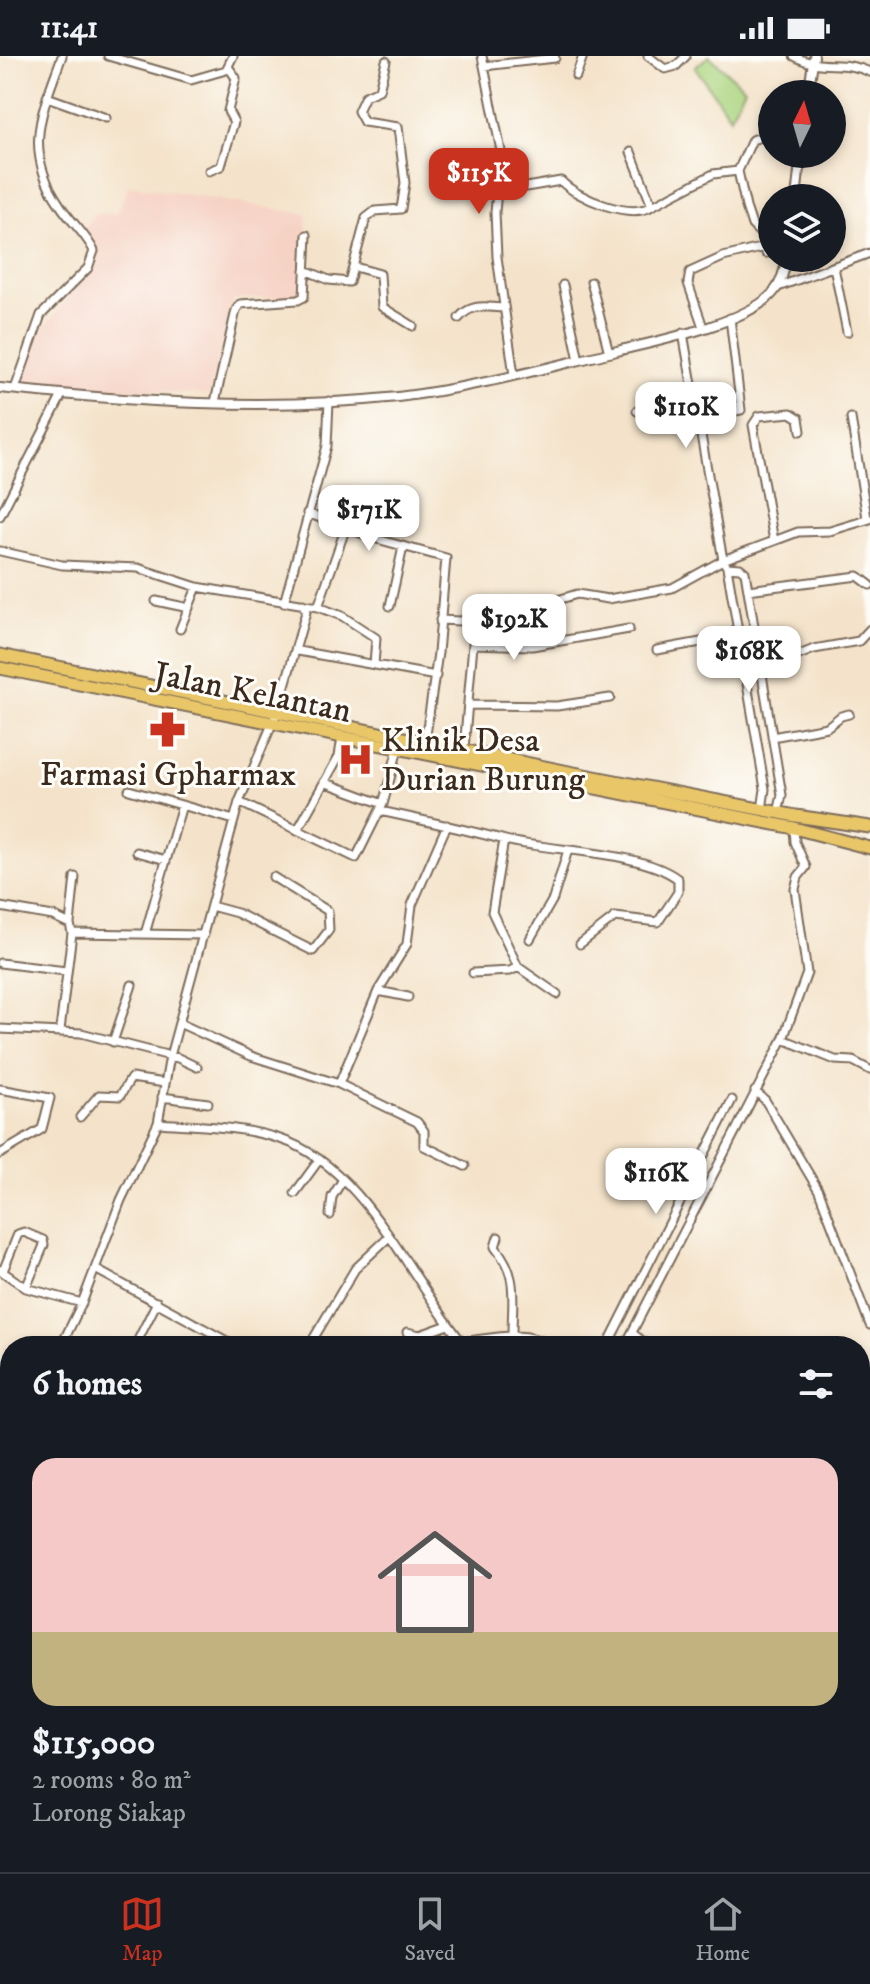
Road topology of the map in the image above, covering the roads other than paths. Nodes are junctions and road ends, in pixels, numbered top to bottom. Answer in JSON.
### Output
{"nodes":[{"id":1,"x":62,"y":56,"type":"edge"},
{"id":2,"x":108,"y":56,"type":"edge"},
{"id":3,"x":233,"y":56,"type":"edge"},
{"id":4,"x":482,"y":56,"type":"edge"},
{"id":5,"x":583,"y":56,"type":"edge"},
{"id":6,"x":648,"y":56,"type":"edge"},
{"id":7,"x":686,"y":56,"type":"edge"},
{"id":8,"x":794,"y":56,"type":"edge"},
{"id":9,"x":555,"y":58,"type":"dead end"},
{"id":10,"x":126,"y":59,"type":"edge"},
{"id":11,"x":386,"y":61,"type":"dead end"},
{"id":12,"x":813,"y":61,"type":"edge"},
{"id":13,"x":484,"y":66,"type":"junction"},
{"id":14,"x":229,"y":68,"type":"junction"},
{"id":15,"x":870,"y":72,"type":"edge"},
{"id":16,"x":576,"y":76,"type":"dead end"},
{"id":17,"x":47,"y":97,"type":"junction"},
{"id":18,"x":106,"y":118,"type":"dead end"},
{"id":19,"x":758,"y":138,"type":"edge"},
{"id":20,"x":631,"y":152,"type":"dead end"},
{"id":21,"x":209,"y":171,"type":"dead end"},
{"id":22,"x":738,"y":171,"type":"junction"},
{"id":23,"x":497,"y":192,"type":"junction"},
{"id":24,"x":652,"y":206,"type":"junction"},
{"id":25,"x":758,"y":231,"type":"edge"},
{"id":26,"x":307,"y":235,"type":"dead end"},
{"id":27,"x":758,"y":252,"type":"edge"},
{"id":28,"x":870,"y":253,"type":"edge"},
{"id":29,"x":846,"y":262,"type":"edge"},
{"id":30,"x":355,"y":267,"type":"junction"},
{"id":31,"x":305,"y":270,"type":"junction"},
{"id":32,"x":783,"y":272,"type":"edge"},
{"id":33,"x":820,"y":272,"type":"edge"},
{"id":34,"x":835,"y":272,"type":"edge"},
{"id":35,"x":591,"y":282,"type":"dead end"},
{"id":36,"x":563,"y":285,"type":"dead end"},
{"id":37,"x":778,"y":287,"type":"junction"},
{"id":38,"x":503,"y":308,"type":"junction"},
{"id":39,"x":459,"y":318,"type":"dead end"},
{"id":40,"x":730,"y":318,"type":"junction"},
{"id":41,"x":413,"y":326,"type":"dead end"},
{"id":42,"x":703,"y":327,"type":"junction"},
{"id":43,"x":847,"y":332,"type":"dead end"},
{"id":44,"x":683,"y":333,"type":"junction"},
{"id":45,"x":609,"y":353,"type":"junction"},
{"id":46,"x":579,"y":360,"type":"junction"},
{"id":47,"x":514,"y":375,"type":"junction"},
{"id":48,"x":0,"y":388,"type":"edge"},
{"id":49,"x":15,"y":389,"type":"junction"},
{"id":50,"x":62,"y":395,"type":"junction"},
{"id":51,"x":329,"y":401,"type":"junction"},
{"id":52,"x":215,"y":402,"type":"junction"},
{"id":53,"x":637,"y":411,"type":"dead end"},
{"id":54,"x":851,"y":418,"type":"dead end"},
{"id":55,"x":697,"y":420,"type":"junction"},
{"id":56,"x":801,"y":431,"type":"dead end"},
{"id":57,"x":307,"y":513,"type":"junction"},
{"id":58,"x":0,"y":516,"type":"edge"},
{"id":59,"x":868,"y":519,"type":"edge"},
{"id":60,"x":346,"y":527,"type":"junction"},
{"id":61,"x":774,"y":541,"type":"junction"},
{"id":62,"x":403,"y":547,"type":"junction"},
{"id":63,"x":0,"y":551,"type":"edge"},
{"id":64,"x":725,"y":563,"type":"junction"},
{"id":65,"x":870,"y":585,"type":"edge"},
{"id":66,"x":197,"y":587,"type":"junction"},
{"id":67,"x":748,"y":590,"type":"junction"},
{"id":68,"x":156,"y":601,"type":"dead end"},
{"id":69,"x":284,"y":603,"type":"junction"},
{"id":70,"x":303,"y":604,"type":"junction"},
{"id":71,"x":390,"y":606,"type":"dead end"},
{"id":72,"x":318,"y":607,"type":"junction"},
{"id":73,"x":189,"y":608,"type":"junction"},
{"id":74,"x":477,"y":617,"type":"junction"},
{"id":75,"x":440,"y":620,"type":"junction"},
{"id":76,"x":180,"y":629,"type":"dead end"},
{"id":77,"x":629,"y":629,"type":"dead end"},
{"id":78,"x":870,"y":629,"type":"edge"},
{"id":79,"x":739,"y":635,"type":"junction"},
{"id":80,"x":473,"y":644,"type":"junction"},
{"id":81,"x":657,"y":650,"type":"dead end"},
{"id":82,"x":298,"y":651,"type":"junction"},
{"id":83,"x":0,"y":655,"type":"edge"},
{"id":84,"x":759,"y":657,"type":"junction"},
{"id":85,"x":743,"y":658,"type":"junction"},
{"id":86,"x":374,"y":665,"type":"junction"},
{"id":87,"x":0,"y":668,"type":"edge"},
{"id":88,"x":436,"y":676,"type":"junction"},
{"id":89,"x":610,"y":698,"type":"dead end"},
{"id":90,"x":469,"y":705,"type":"junction"},
{"id":91,"x":278,"y":710,"type":"junction"},
{"id":92,"x":849,"y":714,"type":"dead end"},
{"id":93,"x":272,"y":724,"type":"junction"},
{"id":94,"x":772,"y":737,"type":"junction"},
{"id":95,"x":342,"y":738,"type":"junction"},
{"id":96,"x":425,"y":742,"type":"junction"},
{"id":97,"x":398,"y":749,"type":"junction"},
{"id":98,"x":464,"y":749,"type":"junction"},
{"id":99,"x":324,"y":782,"type":"junction"},
{"id":100,"x":129,"y":790,"type":"dead end"},
{"id":101,"x":239,"y":802,"type":"junction"},
{"id":102,"x":182,"y":805,"type":"junction"},
{"id":103,"x":382,"y":808,"type":"junction"},
{"id":104,"x":762,"y":810,"type":"junction"},
{"id":105,"x":778,"y":813,"type":"junction"},
{"id":106,"x":234,"y":820,"type":"junction"},
{"id":107,"x":447,"y":825,"type":"junction"},
{"id":108,"x":870,"y":827,"type":"edge"},
{"id":109,"x":794,"y":828,"type":"junction"},
{"id":110,"x":297,"y":831,"type":"junction"},
{"id":111,"x":504,"y":840,"type":"junction"},
{"id":112,"x":870,"y":848,"type":"edge"},
{"id":113,"x":568,"y":850,"type":"junction"},
{"id":114,"x":137,"y":852,"type":"dead end"},
{"id":115,"x":166,"y":860,"type":"junction"},
{"id":116,"x":75,"y":877,"type":"dead end"},
{"id":117,"x":273,"y":877,"type":"dead end"},
{"id":118,"x":211,"y":906,"type":"junction"},
{"id":119,"x":0,"y":907,"type":"edge"},
{"id":120,"x":70,"y":924,"type":"junction"},
{"id":121,"x":72,"y":933,"type":"junction"},
{"id":122,"x":145,"y":934,"type":"junction"},
{"id":123,"x":204,"y":935,"type":"junction"},
{"id":124,"x":530,"y":939,"type":"dead end"},
{"id":125,"x":580,"y":944,"type":"dead end"},
{"id":126,"x":0,"y":963,"type":"edge"},
{"id":127,"x":518,"y":967,"type":"junction"},
{"id":128,"x":66,"y":971,"type":"junction"},
{"id":129,"x":473,"y":973,"type":"dead end"},
{"id":130,"x":132,"y":985,"type":"dead end"},
{"id":131,"x":378,"y":991,"type":"junction"},
{"id":132,"x":557,"y":994,"type":"dead end"},
{"id":133,"x":408,"y":997,"type":"dead end"},
{"id":134,"x":179,"y":1023,"type":"junction"},
{"id":135,"x":0,"y":1029,"type":"edge"},
{"id":136,"x":60,"y":1030,"type":"junction"},
{"id":137,"x":783,"y":1039,"type":"junction"},
{"id":138,"x":113,"y":1042,"type":"junction"},
{"id":139,"x":170,"y":1056,"type":"junction"},
{"id":140,"x":197,"y":1067,"type":"dead end"},
{"id":141,"x":870,"y":1070,"type":"edge"},
{"id":142,"x":165,"y":1083,"type":"junction"},
{"id":143,"x":339,"y":1084,"type":"junction"},
{"id":144,"x":0,"y":1089,"type":"edge"},
{"id":145,"x":755,"y":1091,"type":"junction"},
{"id":146,"x":162,"y":1097,"type":"junction"},
{"id":147,"x":732,"y":1100,"type":"dead end"},
{"id":148,"x":208,"y":1103,"type":"dead end"},
{"id":149,"x":80,"y":1117,"type":"dead end"},
{"id":150,"x":158,"y":1123,"type":"junction"},
{"id":151,"x":0,"y":1154,"type":"edge"},
{"id":152,"x":319,"y":1160,"type":"junction"},
{"id":153,"x":465,"y":1166,"type":"dead end"},
{"id":154,"x":697,"y":1168,"type":"junction"},
{"id":155,"x":712,"y":1176,"type":"junction"},
{"id":156,"x":342,"y":1181,"type":"junction"},
{"id":157,"x":295,"y":1193,"type":"dead end"},
{"id":158,"x":681,"y":1200,"type":"junction"},
{"id":159,"x":696,"y":1208,"type":"junction"},
{"id":160,"x":330,"y":1215,"type":"dead end"},
{"id":161,"x":389,"y":1237,"type":"junction"},
{"id":162,"x":498,"y":1237,"type":"dead end"},
{"id":163,"x":95,"y":1269,"type":"junction"},
{"id":164,"x":2,"y":1270,"type":"edge"},
{"id":165,"x":26,"y":1288,"type":"junction"},
{"id":166,"x":157,"y":1302,"type":"junction"},
{"id":167,"x":78,"y":1303,"type":"junction"},
{"id":168,"x":448,"y":1325,"type":"junction"},
{"id":169,"x":870,"y":1325,"type":"edge"},
{"id":170,"x":407,"y":1332,"type":"dead end"},
{"id":171,"x":632,"y":1333,"type":"junction"},
{"id":172,"x":512,"y":1335,"type":"junction"},
{"id":173,"x":65,"y":1336,"type":"edge"},
{"id":174,"x":140,"y":1336,"type":"edge"},
{"id":175,"x":218,"y":1336,"type":"edge"},
{"id":176,"x":315,"y":1336,"type":"edge"},
{"id":177,"x":456,"y":1336,"type":"edge"},
{"id":178,"x":507,"y":1336,"type":"edge"},
{"id":179,"x":530,"y":1336,"type":"edge"},
{"id":180,"x":612,"y":1336,"type":"edge"},
{"id":181,"x":630,"y":1336,"type":"edge"},
{"id":182,"x":636,"y":1336,"type":"edge"}],
"edges":[{"from":1,"to":17,"type":"street"},
{"from":2,"to":10,"type":"street"},
{"from":3,"to":14,"type":"street"},
{"from":4,"to":13,"type":"street"},
{"from":5,"to":16,"type":"street"},
{"from":6,"to":7,"type":"street"},
{"from":8,"to":12,"type":"street"},
{"from":9,"to":13,"type":"street"},
{"from":10,"to":14,"type":"street"},
{"from":11,"to":30,"type":"street"},
{"from":12,"to":15,"type":"street"},
{"from":13,"to":23,"type":"street"},
{"from":14,"to":21,"type":"street"},
{"from":17,"to":18,"type":"street"},
{"from":17,"to":49,"type":"street"},
{"from":19,"to":22,"type":"street"},
{"from":20,"to":24,"type":"street"},
{"from":22,"to":24,"type":"street"},
{"from":22,"to":25,"type":"street"},
{"from":23,"to":24,"type":"street"},
{"from":23,"to":38,"type":"street"},
{"from":26,"to":31,"type":"street"},
{"from":27,"to":42,"type":"street"},
{"from":28,"to":29,"type":"street"},
{"from":30,"to":31,"type":"street"},
{"from":30,"to":41,"type":"street"},
{"from":31,"to":52,"type":"street"},
{"from":32,"to":37,"type":"street"},
{"from":33,"to":37,"type":"street"},
{"from":34,"to":43,"type":"street"},
{"from":35,"to":45,"type":"street"},
{"from":36,"to":46,"type":"street"},
{"from":37,"to":40,"type":"street"},
{"from":38,"to":39,"type":"street"},
{"from":38,"to":47,"type":"street"},
{"from":40,"to":42,"type":"street"},
{"from":40,"to":55,"type":"street"},
{"from":42,"to":44,"type":"street"},
{"from":44,"to":45,"type":"street"},
{"from":44,"to":55,"type":"street"},
{"from":45,"to":46,"type":"street"},
{"from":46,"to":47,"type":"street"},
{"from":47,"to":51,"type":"street"},
{"from":48,"to":49,"type":"street"},
{"from":49,"to":50,"type":"street"},
{"from":50,"to":52,"type":"street"},
{"from":50,"to":58,"type":"street"},
{"from":51,"to":52,"type":"street"},
{"from":51,"to":57,"type":"street"},
{"from":53,"to":55,"type":"street"},
{"from":54,"to":59,"type":"street"},
{"from":55,"to":64,"type":"street"},
{"from":56,"to":61,"type":"street"},
{"from":57,"to":60,"type":"street"},
{"from":57,"to":69,"type":"street"},
{"from":59,"to":61,"type":"street"},
{"from":60,"to":62,"type":"street"},
{"from":60,"to":72,"type":"street"},
{"from":61,"to":64,"type":"street"},
{"from":62,"to":71,"type":"street"},
{"from":62,"to":75,"type":"street"},
{"from":63,"to":66,"type":"street"},
{"from":64,"to":67,"type":"street"},
{"from":64,"to":74,"type":"street"},
{"from":64,"to":79,"type":"street"},
{"from":65,"to":67,"type":"street"},
{"from":66,"to":69,"type":"street"},
{"from":66,"to":73,"type":"street"},
{"from":67,"to":84,"type":"street"},
{"from":68,"to":73,"type":"street"},
{"from":69,"to":70,"type":"street"},
{"from":70,"to":72,"type":"street"},
{"from":70,"to":82,"type":"street"},
{"from":72,"to":86,"type":"street"},
{"from":73,"to":76,"type":"street"},
{"from":74,"to":75,"type":"street"},
{"from":74,"to":80,"type":"street"},
{"from":75,"to":88,"type":"street"},
{"from":77,"to":80,"type":"street"},
{"from":78,"to":84,"type":"street"},
{"from":79,"to":81,"type":"street"},
{"from":79,"to":85,"type":"street"},
{"from":80,"to":90,"type":"street"},
{"from":82,"to":86,"type":"street"},
{"from":82,"to":91,"type":"street"},
{"from":83,"to":91,"type":"highway","name":"Jalan Kelantan"},
{"from":84,"to":85,"type":"street"},
{"from":84,"to":94,"type":"street"},
{"from":85,"to":104,"type":"street"},
{"from":86,"to":88,"type":"street"},
{"from":87,"to":93,"type":"highway","name":"Jalan Kelantan"},
{"from":88,"to":96,"type":"street"},
{"from":89,"to":90,"type":"street"},
{"from":90,"to":98,"type":"street"},
{"from":91,"to":93,"type":"street"},
{"from":91,"to":96,"type":"highway","name":"Jalan Kelantan"},
{"from":92,"to":94,"type":"street"},
{"from":93,"to":95,"type":"highway","name":"Jalan Kelantan"},
{"from":93,"to":101,"type":"street"},
{"from":94,"to":105,"type":"street"},
{"from":95,"to":97,"type":"highway","name":"Jalan Kelantan"},
{"from":95,"to":99,"type":"street"},
{"from":96,"to":98,"type":"highway","name":"Jalan Kelantan"},
{"from":97,"to":103,"type":"street"},
{"from":97,"to":109,"type":"highway","name":"Jalan Kelantan"},
{"from":98,"to":104,"type":"highway","name":"Jalan Kelantan"},
{"from":99,"to":103,"type":"street"},
{"from":99,"to":110,"type":"street"},
{"from":100,"to":102,"type":"street"},
{"from":101,"to":106,"type":"street"},
{"from":101,"to":110,"type":"street"},
{"from":102,"to":106,"type":"street"},
{"from":102,"to":115,"type":"street"},
{"from":103,"to":107,"type":"street"},
{"from":103,"to":110,"type":"street"},
{"from":104,"to":105,"type":"highway","name":"Jalan Kelantan"},
{"from":105,"to":108,"type":"highway","name":"Jalan Kelantan"},
{"from":106,"to":118,"type":"street"},
{"from":107,"to":111,"type":"street"},
{"from":107,"to":131,"type":"street"},
{"from":109,"to":112,"type":"highway","name":"Jalan Kelantan"},
{"from":109,"to":137,"type":"street"},
{"from":111,"to":113,"type":"street"},
{"from":111,"to":127,"type":"street"},
{"from":113,"to":124,"type":"street"},
{"from":113,"to":125,"type":"street"},
{"from":114,"to":115,"type":"street"},
{"from":115,"to":122,"type":"street"},
{"from":116,"to":120,"type":"street"},
{"from":117,"to":118,"type":"street"},
{"from":118,"to":123,"type":"street"},
{"from":119,"to":120,"type":"street"},
{"from":120,"to":121,"type":"street"},
{"from":121,"to":122,"type":"street"},
{"from":121,"to":128,"type":"street"},
{"from":122,"to":123,"type":"street"},
{"from":123,"to":134,"type":"street"},
{"from":126,"to":128,"type":"street"},
{"from":127,"to":129,"type":"street"},
{"from":127,"to":132,"type":"street"},
{"from":128,"to":136,"type":"street"},
{"from":130,"to":138,"type":"street"},
{"from":131,"to":133,"type":"street"},
{"from":131,"to":143,"type":"street"},
{"from":134,"to":139,"type":"street"},
{"from":134,"to":143,"type":"street"},
{"from":135,"to":136,"type":"street"},
{"from":136,"to":138,"type":"street"},
{"from":137,"to":141,"type":"street"},
{"from":137,"to":145,"type":"street"},
{"from":138,"to":139,"type":"street"},
{"from":139,"to":140,"type":"street"},
{"from":139,"to":142,"type":"street"},
{"from":142,"to":146,"type":"street"},
{"from":142,"to":149,"type":"street"},
{"from":143,"to":153,"type":"street"},
{"from":144,"to":151,"type":"street"},
{"from":145,"to":155,"type":"street"},
{"from":145,"to":169,"type":"street"},
{"from":146,"to":148,"type":"street"},
{"from":146,"to":150,"type":"street"},
{"from":147,"to":154,"type":"street"},
{"from":150,"to":152,"type":"street"},
{"from":150,"to":163,"type":"street"},
{"from":152,"to":156,"type":"street"},
{"from":152,"to":157,"type":"street"},
{"from":154,"to":155,"type":"street"},
{"from":154,"to":158,"type":"street"},
{"from":155,"to":159,"type":"street"},
{"from":156,"to":160,"type":"street"},
{"from":156,"to":161,"type":"street"},
{"from":158,"to":159,"type":"street"},
{"from":158,"to":180,"type":"street"},
{"from":159,"to":171,"type":"street"},
{"from":161,"to":168,"type":"street"},
{"from":161,"to":176,"type":"street"},
{"from":162,"to":172,"type":"street"},
{"from":163,"to":166,"type":"street"},
{"from":163,"to":167,"type":"street"},
{"from":164,"to":165,"type":"street"},
{"from":164,"to":165,"type":"street"},
{"from":165,"to":167,"type":"street"},
{"from":166,"to":174,"type":"street"},
{"from":166,"to":175,"type":"street"},
{"from":167,"to":173,"type":"street"},
{"from":168,"to":170,"type":"street"},
{"from":168,"to":177,"type":"street"},
{"from":171,"to":181,"type":"street"},
{"from":171,"to":182,"type":"street"},
{"from":172,"to":178,"type":"street"},
{"from":172,"to":179,"type":"street"}]}
